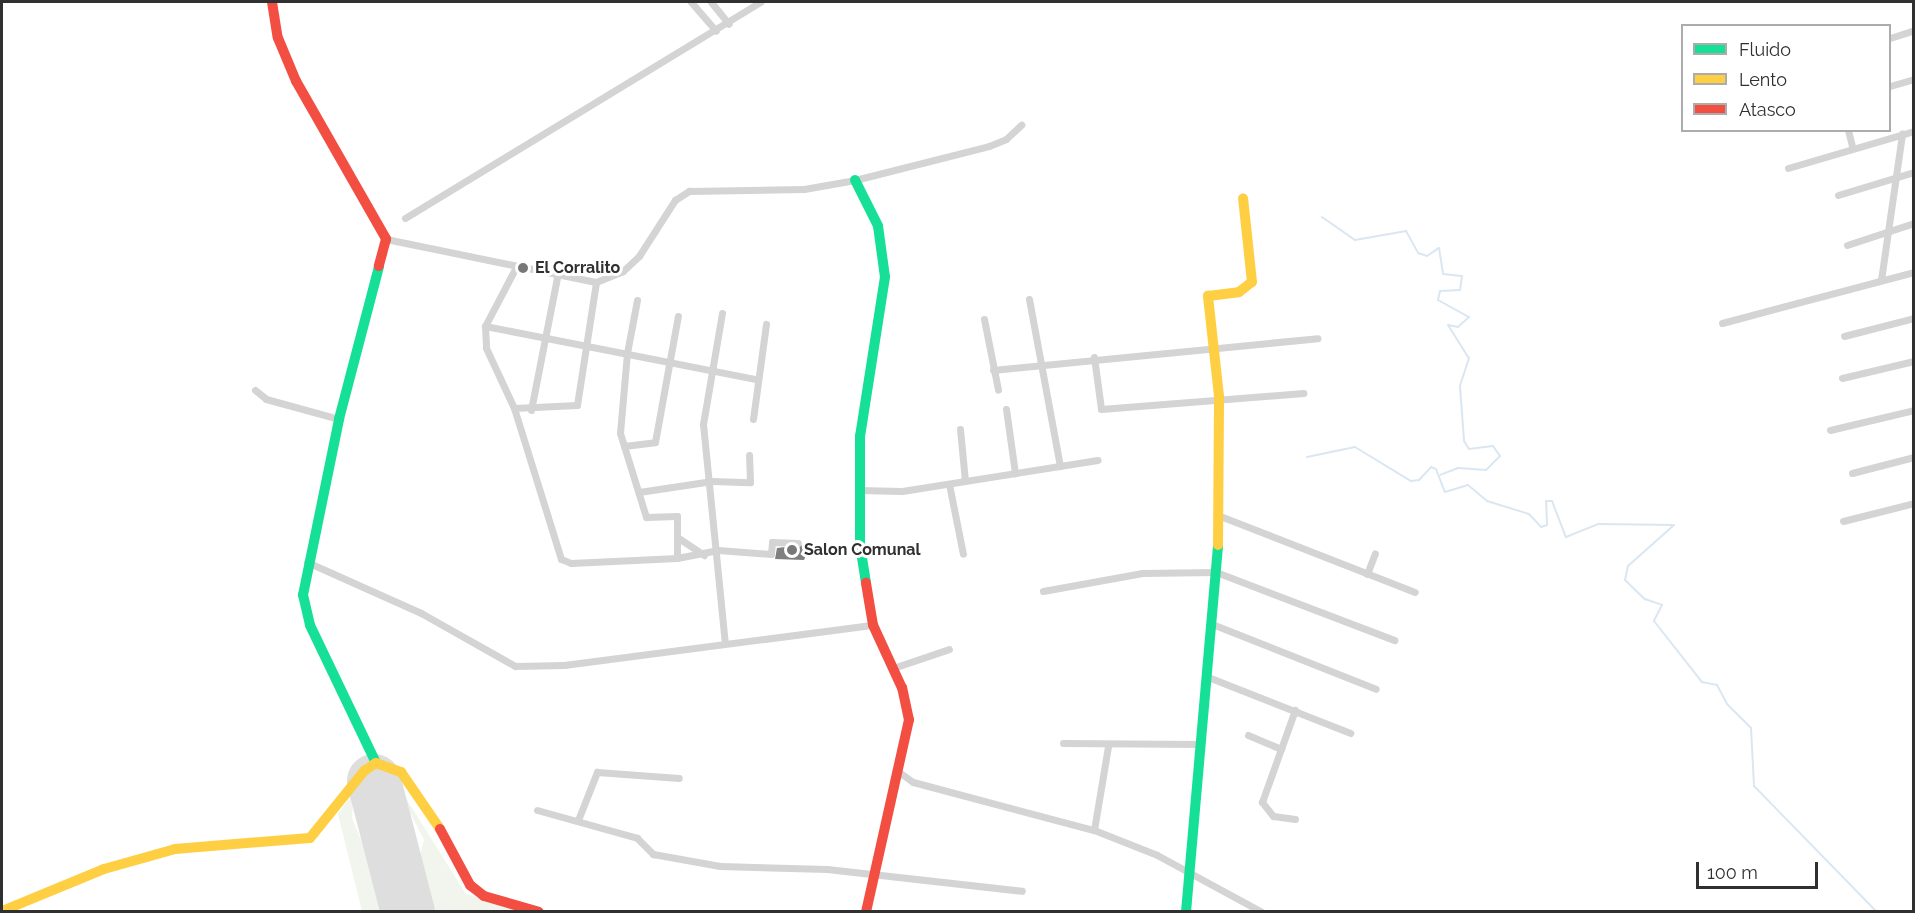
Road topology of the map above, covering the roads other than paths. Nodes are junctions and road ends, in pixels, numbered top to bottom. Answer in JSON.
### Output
{"nodes":[{"id":1,"x":272,"y":2,"type":"edge"},
{"id":2,"x":691,"y":2,"type":"edge"},
{"id":3,"x":711,"y":2,"type":"edge"},
{"id":4,"x":760,"y":2,"type":"edge"},
{"id":5,"x":729,"y":24,"type":"junction"},
{"id":6,"x":716,"y":31,"type":"junction"},
{"id":7,"x":1913,"y":31,"type":"edge"},
{"id":8,"x":1891,"y":38,"type":"edge"},
{"id":9,"x":1914,"y":79,"type":"edge"},
{"id":10,"x":1891,"y":86,"type":"edge"},
{"id":11,"x":1021,"y":125,"type":"dead end"},
{"id":12,"x":1848,"y":132,"type":"edge"},
{"id":13,"x":1914,"y":132,"type":"edge"},
{"id":14,"x":1902,"y":134,"type":"junction"},
{"id":15,"x":1852,"y":146,"type":"junction"},
{"id":16,"x":1788,"y":168,"type":"dead end"},
{"id":17,"x":1914,"y":172,"type":"edge"},
{"id":18,"x":1898,"y":175,"type":"junction"},
{"id":19,"x":855,"y":180,"type":"junction"},
{"id":20,"x":1838,"y":195,"type":"dead end"},
{"id":21,"x":1243,"y":198,"type":"dead end"},
{"id":22,"x":405,"y":218,"type":"dead end"},
{"id":23,"x":1914,"y":223,"type":"edge"},
{"id":24,"x":1890,"y":230,"type":"junction"},
{"id":25,"x":386,"y":239,"type":"junction"},
{"id":26,"x":1847,"y":245,"type":"dead end"},
{"id":27,"x":516,"y":267,"type":"junction"},
{"id":28,"x":1914,"y":272,"type":"edge"},
{"id":29,"x":557,"y":278,"type":"junction"},
{"id":30,"x":1881,"y":280,"type":"junction"},
{"id":31,"x":596,"y":282,"type":"junction"},
{"id":32,"x":1029,"y":299,"type":"dead end"},
{"id":33,"x":637,"y":300,"type":"dead end"},
{"id":34,"x":722,"y":313,"type":"dead end"},
{"id":35,"x":678,"y":316,"type":"dead end"},
{"id":36,"x":1914,"y":318,"type":"edge"},
{"id":37,"x":984,"y":319,"type":"dead end"},
{"id":38,"x":1722,"y":323,"type":"dead end"},
{"id":39,"x":766,"y":324,"type":"dead end"},
{"id":40,"x":485,"y":326,"type":"junction"},
{"id":41,"x":1844,"y":336,"type":"dead end"},
{"id":42,"x":548,"y":337,"type":"junction"},
{"id":43,"x":1317,"y":338,"type":"dead end"},
{"id":44,"x":1213,"y":345,"type":"junction"},
{"id":45,"x":585,"y":346,"type":"junction"},
{"id":46,"x":627,"y":353,"type":"junction"},
{"id":47,"x":1094,"y":357,"type":"junction"},
{"id":48,"x":1914,"y":361,"type":"edge"},
{"id":49,"x":669,"y":362,"type":"junction"},
{"id":50,"x":1040,"y":362,"type":"junction"},
{"id":51,"x":993,"y":370,"type":"junction"},
{"id":52,"x":710,"y":372,"type":"junction"},
{"id":53,"x":1842,"y":378,"type":"dead end"},
{"id":54,"x":756,"y":379,"type":"junction"},
{"id":55,"x":255,"y":390,"type":"dead end"},
{"id":56,"x":999,"y":390,"type":"dead end"},
{"id":57,"x":1303,"y":393,"type":"dead end"},
{"id":58,"x":1219,"y":396,"type":"junction"},
{"id":59,"x":514,"y":408,"type":"junction"},
{"id":60,"x":1006,"y":409,"type":"dead end"},
{"id":61,"x":531,"y":410,"type":"junction"},
{"id":62,"x":1914,"y":410,"type":"edge"},
{"id":63,"x":339,"y":419,"type":"junction"},
{"id":64,"x":753,"y":419,"type":"dead end"},
{"id":65,"x":960,"y":429,"type":"dead end"},
{"id":66,"x":1830,"y":430,"type":"dead end"},
{"id":67,"x":624,"y":446,"type":"junction"},
{"id":68,"x":749,"y":455,"type":"dead end"},
{"id":69,"x":1914,"y":458,"type":"edge"},
{"id":70,"x":1098,"y":460,"type":"dead end"},
{"id":71,"x":1060,"y":466,"type":"junction"},
{"id":72,"x":1015,"y":473,"type":"junction"},
{"id":73,"x":1852,"y":473,"type":"dead end"},
{"id":74,"x":712,"y":481,"type":"junction"},
{"id":75,"x":965,"y":482,"type":"junction"},
{"id":76,"x":948,"y":484,"type":"junction"},
{"id":77,"x":858,"y":490,"type":"junction"},
{"id":78,"x":639,"y":492,"type":"junction"},
{"id":79,"x":1914,"y":503,"type":"edge"},
{"id":80,"x":1220,"y":516,"type":"junction"},
{"id":81,"x":1843,"y":521,"type":"dead end"},
{"id":82,"x":680,"y":539,"type":"junction"},
{"id":83,"x":798,"y":543,"type":"dead end"},
{"id":84,"x":717,"y":550,"type":"junction"},
{"id":85,"x":1375,"y":553,"type":"dead end"},
{"id":86,"x":963,"y":554,"type":"dead end"},
{"id":87,"x":704,"y":555,"type":"junction"},
{"id":88,"x":677,"y":558,"type":"junction"},
{"id":89,"x":307,"y":562,"type":"junction"},
{"id":90,"x":1216,"y":572,"type":"junction"},
{"id":91,"x":1367,"y":574,"type":"junction"},
{"id":92,"x":1043,"y":591,"type":"dead end"},
{"id":93,"x":1414,"y":592,"type":"dead end"},
{"id":94,"x":1212,"y":624,"type":"junction"},
{"id":95,"x":873,"y":625,"type":"junction"},
{"id":96,"x":1394,"y":640,"type":"dead end"},
{"id":97,"x":725,"y":643,"type":"junction"},
{"id":98,"x":949,"y":649,"type":"dead end"},
{"id":99,"x":893,"y":668,"type":"junction"},
{"id":100,"x":1208,"y":677,"type":"junction"},
{"id":101,"x":1376,"y":689,"type":"dead end"},
{"id":102,"x":1295,"y":710,"type":"junction"},
{"id":103,"x":1350,"y":733,"type":"dead end"},
{"id":104,"x":1248,"y":735,"type":"dead end"},
{"id":105,"x":1063,"y":743,"type":"dead end"},
{"id":106,"x":1201,"y":744,"type":"junction"},
{"id":107,"x":1108,"y":746,"type":"junction"},
{"id":108,"x":1281,"y":749,"type":"junction"},
{"id":109,"x":376,"y":763,"type":"junction"},
{"id":110,"x":899,"y":772,"type":"junction"},
{"id":111,"x":679,"y":778,"type":"dead end"},
{"id":112,"x":537,"y":810,"type":"dead end"},
{"id":113,"x":1295,"y":819,"type":"dead end"},
{"id":114,"x":578,"y":820,"type":"junction"},
{"id":115,"x":1094,"y":830,"type":"junction"},
{"id":116,"x":1189,"y":871,"type":"junction"},
{"id":117,"x":870,"y":877,"type":"junction"},
{"id":118,"x":1022,"y":891,"type":"dead end"},
{"id":119,"x":2,"y":911,"type":"edge"},
{"id":120,"x":539,"y":912,"type":"edge"},
{"id":121,"x":866,"y":912,"type":"edge"},
{"id":122,"x":1186,"y":912,"type":"edge"},
{"id":123,"x":1262,"y":912,"type":"edge"}],
"edges":[{"from":1,"to":25,"type":"street"},
{"from":2,"to":6,"type":"street"},
{"from":3,"to":5,"type":"street"},
{"from":4,"to":5,"type":"street"},
{"from":5,"to":6,"type":"street"},
{"from":6,"to":22,"type":"street"},
{"from":7,"to":8,"type":"street"},
{"from":9,"to":10,"type":"street"},
{"from":11,"to":19,"type":"street"},
{"from":12,"to":15,"type":"street"},
{"from":13,"to":14,"type":"street"},
{"from":14,"to":15,"type":"street"},
{"from":14,"to":18,"type":"street"},
{"from":15,"to":16,"type":"street"},
{"from":17,"to":18,"type":"street"},
{"from":18,"to":20,"type":"street"},
{"from":18,"to":24,"type":"street"},
{"from":19,"to":31,"type":"street"},
{"from":19,"to":77,"type":"street"},
{"from":21,"to":44,"type":"street"},
{"from":23,"to":24,"type":"street"},
{"from":24,"to":26,"type":"street"},
{"from":24,"to":30,"type":"street"},
{"from":25,"to":27,"type":"street"},
{"from":25,"to":63,"type":"street"},
{"from":27,"to":29,"type":"street"},
{"from":27,"to":40,"type":"street"},
{"from":28,"to":30,"type":"street"},
{"from":29,"to":31,"type":"street"},
{"from":29,"to":42,"type":"street"},
{"from":30,"to":38,"type":"street"},
{"from":31,"to":45,"type":"street"},
{"from":32,"to":50,"type":"street"},
{"from":33,"to":46,"type":"street"},
{"from":34,"to":52,"type":"street"},
{"from":35,"to":49,"type":"street"},
{"from":36,"to":41,"type":"street"},
{"from":37,"to":51,"type":"street"},
{"from":39,"to":54,"type":"street"},
{"from":40,"to":42,"type":"street"},
{"from":40,"to":59,"type":"street"},
{"from":42,"to":45,"type":"street"},
{"from":42,"to":61,"type":"street"},
{"from":43,"to":44,"type":"street"},
{"from":44,"to":47,"type":"street"},
{"from":44,"to":58,"type":"street"},
{"from":45,"to":46,"type":"street"},
{"from":45,"to":61,"type":"street"},
{"from":46,"to":49,"type":"street"},
{"from":46,"to":67,"type":"street"},
{"from":47,"to":50,"type":"street"},
{"from":47,"to":58,"type":"street"},
{"from":48,"to":53,"type":"street"},
{"from":49,"to":52,"type":"street"},
{"from":49,"to":67,"type":"street"},
{"from":50,"to":51,"type":"street"},
{"from":50,"to":71,"type":"street"},
{"from":51,"to":56,"type":"street"},
{"from":52,"to":54,"type":"street"},
{"from":52,"to":74,"type":"street"},
{"from":54,"to":64,"type":"street"},
{"from":55,"to":63,"type":"street"},
{"from":57,"to":58,"type":"street"},
{"from":58,"to":80,"type":"street"},
{"from":59,"to":61,"type":"street"},
{"from":59,"to":88,"type":"street"},
{"from":60,"to":72,"type":"street"},
{"from":62,"to":66,"type":"street"},
{"from":63,"to":89,"type":"street"},
{"from":65,"to":75,"type":"street"},
{"from":67,"to":78,"type":"street"},
{"from":68,"to":74,"type":"street"},
{"from":69,"to":73,"type":"street"},
{"from":70,"to":71,"type":"street"},
{"from":71,"to":72,"type":"street"},
{"from":72,"to":75,"type":"street"},
{"from":74,"to":78,"type":"street"},
{"from":74,"to":84,"type":"street"},
{"from":75,"to":76,"type":"street"},
{"from":76,"to":77,"type":"street"},
{"from":76,"to":86,"type":"street"},
{"from":77,"to":95,"type":"street"},
{"from":78,"to":82,"type":"street"},
{"from":79,"to":81,"type":"street"},
{"from":80,"to":90,"type":"street"},
{"from":80,"to":91,"type":"street"},
{"from":82,"to":87,"type":"street"},
{"from":82,"to":88,"type":"street"},
{"from":83,"to":84,"type":"street"},
{"from":84,"to":87,"type":"street"},
{"from":84,"to":97,"type":"street"},
{"from":85,"to":91,"type":"street"},
{"from":87,"to":88,"type":"street"},
{"from":89,"to":97,"type":"street"},
{"from":89,"to":109,"type":"street"},
{"from":90,"to":92,"type":"street"},
{"from":90,"to":94,"type":"street"},
{"from":90,"to":96,"type":"street"},
{"from":91,"to":93,"type":"street"},
{"from":94,"to":100,"type":"street"},
{"from":94,"to":101,"type":"street"},
{"from":95,"to":97,"type":"street"},
{"from":95,"to":99,"type":"street"},
{"from":98,"to":99,"type":"street"},
{"from":99,"to":110,"type":"street"},
{"from":100,"to":102,"type":"street"},
{"from":100,"to":106,"type":"street"},
{"from":102,"to":103,"type":"street"},
{"from":102,"to":108,"type":"street"},
{"from":104,"to":108,"type":"street"},
{"from":105,"to":107,"type":"street"},
{"from":106,"to":107,"type":"street"},
{"from":106,"to":116,"type":"street"},
{"from":107,"to":115,"type":"street"},
{"from":108,"to":113,"type":"street"},
{"from":109,"to":119,"type":"street"},
{"from":109,"to":120,"type":"street"},
{"from":110,"to":115,"type":"street"},
{"from":110,"to":117,"type":"street"},
{"from":111,"to":114,"type":"street"},
{"from":112,"to":114,"type":"street"},
{"from":114,"to":117,"type":"street"},
{"from":115,"to":116,"type":"street"},
{"from":116,"to":122,"type":"street"},
{"from":116,"to":123,"type":"street"},
{"from":117,"to":118,"type":"street"},
{"from":117,"to":121,"type":"street"}]}
